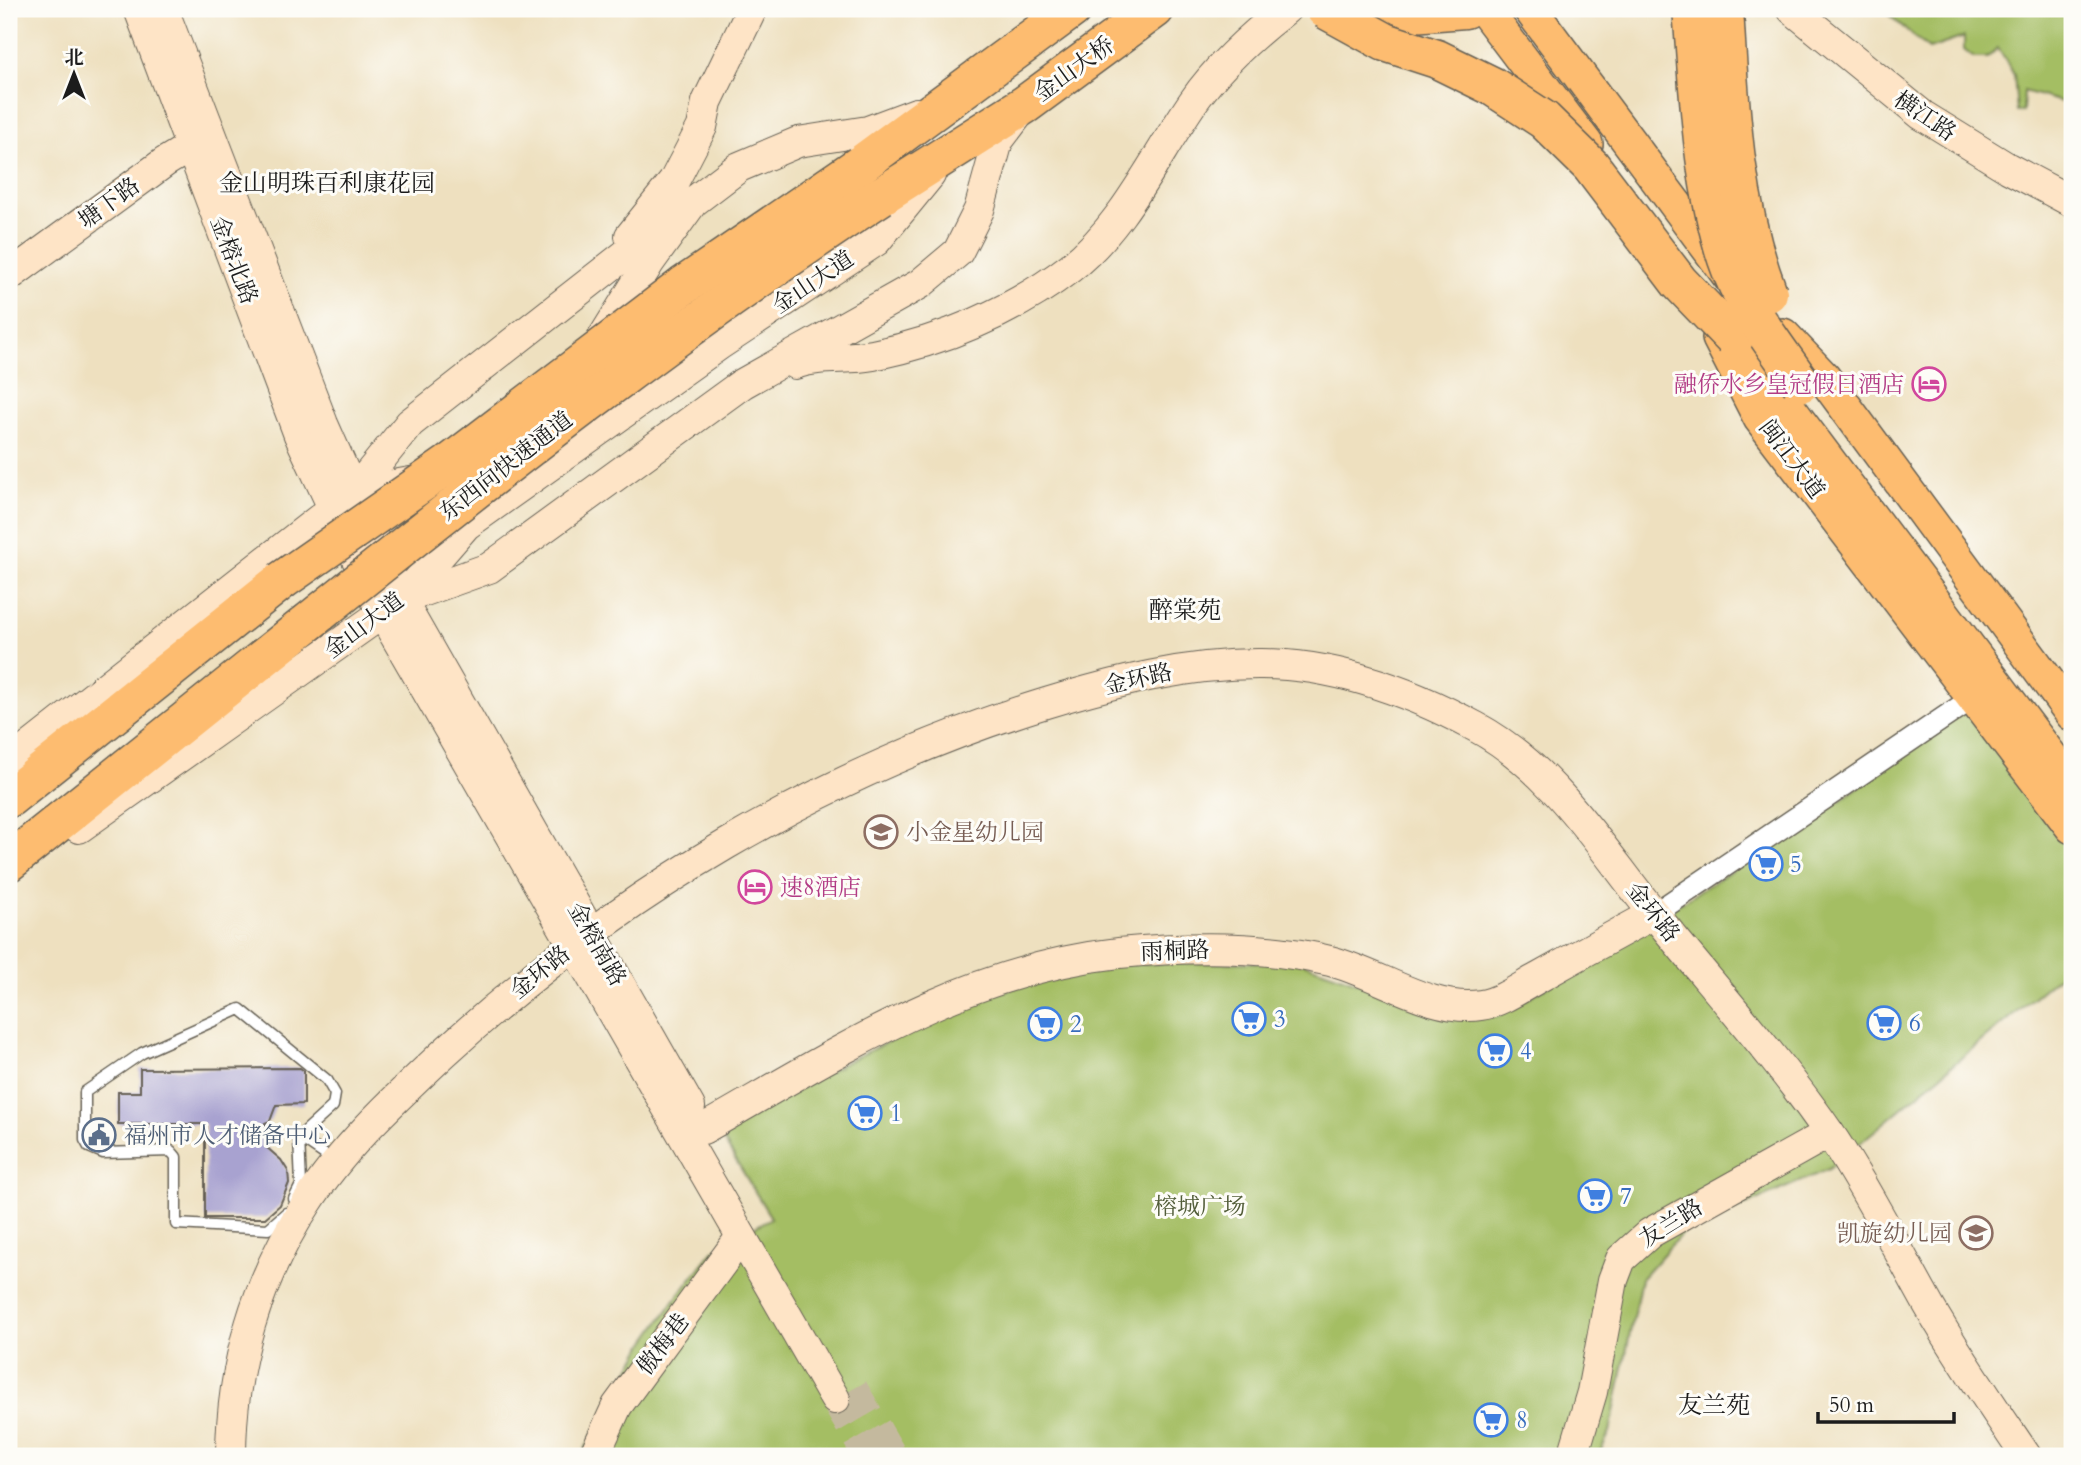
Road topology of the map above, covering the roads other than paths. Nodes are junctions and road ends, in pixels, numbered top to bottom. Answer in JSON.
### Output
{"nodes":[{"id":1,"x":139,"y":9,"type":"edge"},
{"id":2,"x":163,"y":9,"type":"edge"},
{"id":3,"x":752,"y":9,"type":"edge"},
{"id":4,"x":1072,"y":9,"type":"edge"},
{"id":5,"x":1155,"y":9,"type":"edge"},
{"id":6,"x":1286,"y":9,"type":"edge"},
{"id":7,"x":1325,"y":9,"type":"edge"},
{"id":8,"x":1334,"y":9,"type":"edge"},
{"id":9,"x":1465,"y":9,"type":"edge"},
{"id":10,"x":1485,"y":9,"type":"edge"},
{"id":11,"x":1530,"y":9,"type":"edge"},
{"id":12,"x":1667,"y":9,"type":"edge"},
{"id":13,"x":1692,"y":9,"type":"edge"},
{"id":14,"x":1724,"y":9,"type":"edge"},
{"id":15,"x":1793,"y":9,"type":"edge"},
{"id":16,"x":945,"y":101,"type":"junction"},
{"id":17,"x":1026,"y":104,"type":"junction"},
{"id":18,"x":201,"y":139,"type":"junction"},
{"id":19,"x":964,"y":143,"type":"junction"},
{"id":20,"x":870,"y":181,"type":"junction"},
{"id":21,"x":693,"y":202,"type":"junction"},
{"id":22,"x":2072,"y":202,"type":"edge"},
{"id":23,"x":599,"y":274,"type":"junction"},
{"id":24,"x":9,"y":276,"type":"edge"},
{"id":25,"x":1734,"y":339,"type":"junction"},
{"id":26,"x":1801,"y":383,"type":"junction"},
{"id":27,"x":742,"y":384,"type":"junction"},
{"id":28,"x":343,"y":501,"type":"junction"},
{"id":29,"x":391,"y":606,"type":"junction"},
{"id":30,"x":1973,"y":698,"type":"junction"},
{"id":31,"x":2058,"y":732,"type":"edge"},
{"id":32,"x":9,"y":763,"type":"edge"},
{"id":33,"x":2072,"y":789,"type":"edge"},
{"id":34,"x":9,"y":798,"type":"edge"},
{"id":35,"x":2072,"y":828,"type":"edge"},
{"id":36,"x":9,"y":862,"type":"edge"},
{"id":37,"x":9,"y":880,"type":"edge"},
{"id":38,"x":1654,"y":914,"type":"junction"},
{"id":39,"x":581,"y":940,"type":"junction"},
{"id":40,"x":703,"y":1129,"type":"junction"},
{"id":41,"x":1829,"y":1133,"type":"junction"},
{"id":42,"x":299,"y":1137,"type":"junction"},
{"id":43,"x":337,"y":1162,"type":"junction"},
{"id":44,"x":741,"y":1237,"type":"junction"},
{"id":45,"x":231,"y":1456,"type":"edge"},
{"id":46,"x":594,"y":1456,"type":"edge"},
{"id":47,"x":1573,"y":1456,"type":"edge"},
{"id":48,"x":2026,"y":1456,"type":"edge"}],
"edges":[{"from":1,"to":18,"type":"main road","name":"金榕北路"},
{"from":2,"to":18,"type":"main road","name":"金榕北路"},
{"from":3,"to":23,"type":"main road"},
{"from":4,"to":16,"type":"highway","name":"东西向快速通道"},
{"from":5,"to":17,"type":"highway","name":"金山大桥"},
{"from":6,"to":27,"type":"main road"},
{"from":7,"to":25,"type":"highway","bridge":true},
{"from":8,"to":9,"type":"highway"},
{"from":10,"to":30,"type":"main road","name":"闽江大道"},
{"from":11,"to":31,"type":"main road"},
{"from":12,"to":25,"type":"highway"},
{"from":13,"to":26,"type":"highway","bridge":true},
{"from":14,"to":26,"type":"highway","bridge":true},
{"from":15,"to":22,"type":"main road","name":"横江路"},
{"from":16,"to":20,"type":"highway","name":"东西向快速通道"},
{"from":16,"to":21,"type":"main road"},
{"from":17,"to":19,"type":"highway","name":"东西向快速通道"},
{"from":17,"to":27,"type":"main road"},
{"from":18,"to":24,"type":"main road","name":"塘下路"},
{"from":18,"to":28,"type":"main road","name":"金榕北路"},
{"from":19,"to":20,"type":"highway","name":"东西向快速通道"},
{"from":19,"to":29,"type":"main road","name":"金山大道"},
{"from":20,"to":34,"type":"highway","name":"东西向快速通道","bridge":true},
{"from":20,"to":36,"type":"highway","name":"东西向快速通道","bridge":true},
{"from":21,"to":23,"type":"main road"},
{"from":21,"to":28,"type":"main road"},
{"from":23,"to":28,"type":"main road"},
{"from":25,"to":31,"type":"highway"},
{"from":26,"to":31,"type":"highway"},
{"from":27,"to":29,"type":"main road"},
{"from":28,"to":29,"type":"main road","name":"金榕南路"},
{"from":28,"to":32,"type":"main road"},
{"from":29,"to":37,"type":"main road","name":"金山大道"},
{"from":29,"to":39,"type":"main road","name":"金榕南路"},
{"from":30,"to":35,"type":"main road","name":"闽江大道"},
{"from":30,"to":38,"type":"street"},
{"from":31,"to":33,"type":"highway"},
{"from":38,"to":39,"type":"main road","name":"金环路"},
{"from":38,"to":40,"type":"main road","name":"雨桐路"},
{"from":38,"to":41,"type":"main road","name":"金环路"},
{"from":39,"to":40,"type":"main road","name":"金榕南路"},
{"from":39,"to":43,"type":"main road","name":"金环路"},
{"from":39,"to":44,"type":"main road","name":"金榕南路"},
{"from":40,"to":44,"type":"main road","name":"金榕南路"},
{"from":41,"to":47,"type":"main road","name":"友兰路"},
{"from":41,"to":48,"type":"main road","name":"金环路"},
{"from":42,"to":42,"type":"lane"},
{"from":42,"to":43,"type":"lane"},
{"from":43,"to":45,"type":"main road","name":"金环路"},
{"from":44,"to":46,"type":"main road","name":"傲梅巷"}]}
